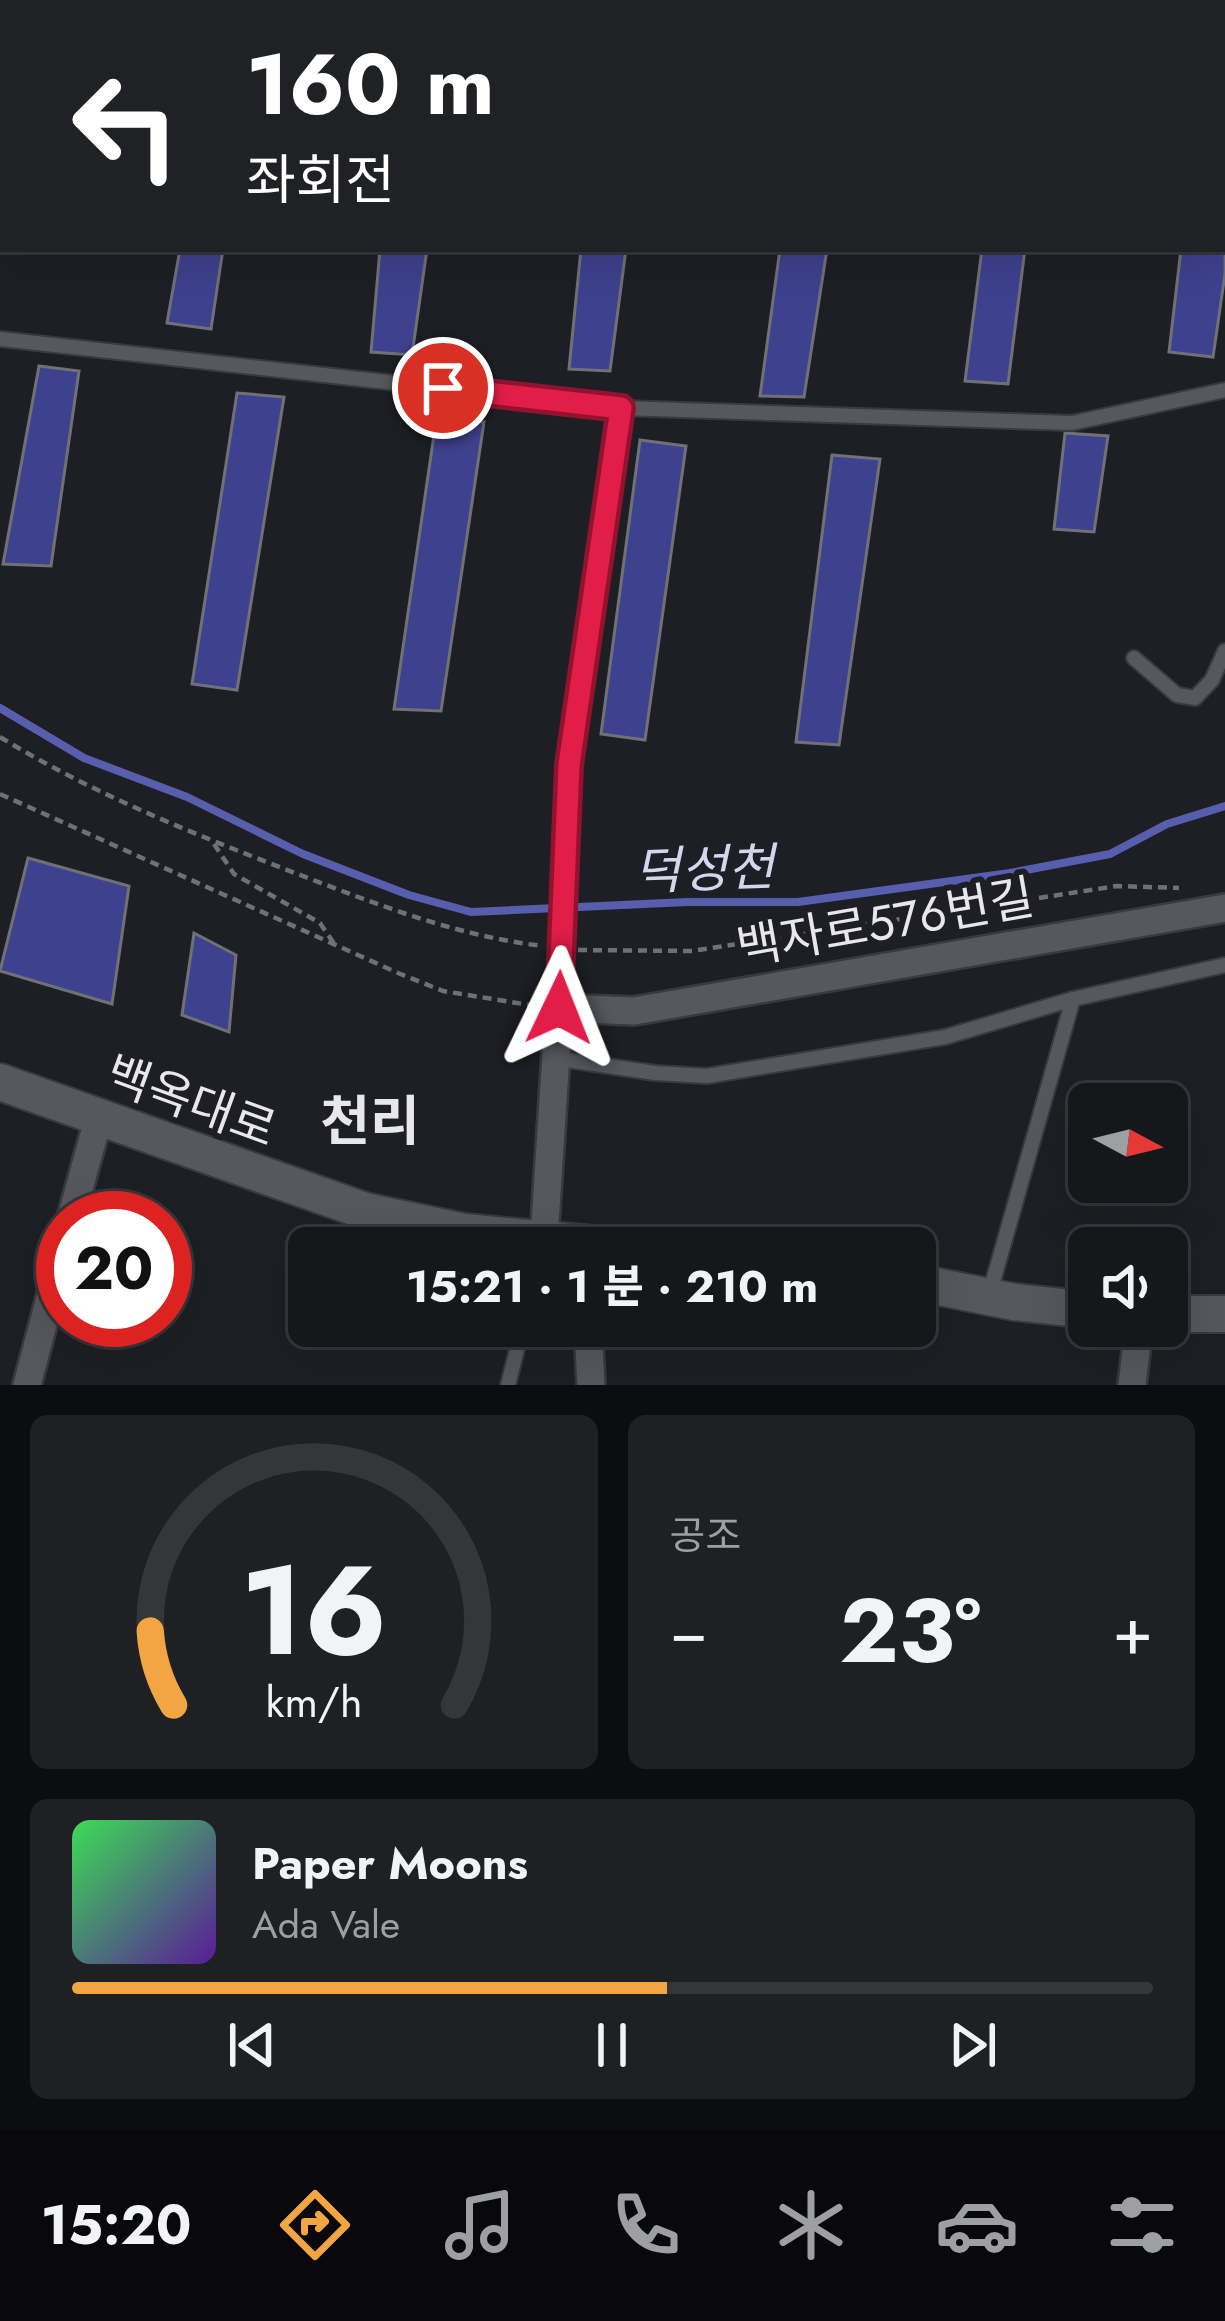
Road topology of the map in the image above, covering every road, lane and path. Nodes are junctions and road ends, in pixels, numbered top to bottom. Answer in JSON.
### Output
{"nodes":[{"id":1,"x":0,"y":339,"type":"edge"},
{"id":2,"x":1225,"y":390,"type":"edge"},
{"id":3,"x":621,"y":408,"type":"junction"},
{"id":4,"x":1225,"y":650,"type":"edge"},
{"id":5,"x":1134,"y":658,"type":"dead end"},
{"id":6,"x":0,"y":737,"type":"edge"},
{"id":7,"x":0,"y":794,"type":"edge"},
{"id":8,"x":212,"y":841,"type":"junction"},
{"id":9,"x":1190,"y":889,"type":"dead end"},
{"id":10,"x":1225,"y":908,"type":"edge"},
{"id":11,"x":335,"y":946,"type":"junction"},
{"id":12,"x":554,"y":947,"type":"dead end"},
{"id":13,"x":574,"y":950,"type":"dead end"},
{"id":14,"x":1225,"y":965,"type":"edge"},
{"id":15,"x":560,"y":999,"type":"junction"},
{"id":16,"x":1073,"y":999,"type":"junction"},
{"id":17,"x":554,"y":1058,"type":"junction"},
{"id":18,"x":0,"y":1082,"type":"edge"},
{"id":19,"x":98,"y":1120,"type":"junction"},
{"id":20,"x":78,"y":1191,"type":"edge"},
{"id":21,"x":442,"y":1227,"type":"edge"},
{"id":22,"x":545,"y":1227,"type":"edge"},
{"id":23,"x":936,"y":1286,"type":"edge"},
{"id":24,"x":989,"y":1297,"type":"junction"},
{"id":25,"x":1068,"y":1307,"type":"edge"},
{"id":26,"x":1188,"y":1314,"type":"edge"},
{"id":27,"x":1225,"y":1314,"type":"edge"},
{"id":28,"x":36,"y":1347,"type":"edge"},
{"id":29,"x":518,"y":1347,"type":"edge"},
{"id":30,"x":589,"y":1347,"type":"edge"},
{"id":31,"x":1137,"y":1347,"type":"edge"},
{"id":32,"x":26,"y":1385,"type":"edge"},
{"id":33,"x":508,"y":1385,"type":"edge"},
{"id":34,"x":591,"y":1385,"type":"edge"},
{"id":35,"x":1132,"y":1385,"type":"edge"}],
"edges":[{"from":1,"to":3,"type":"lane"},
{"from":2,"to":3,"type":"lane"},
{"from":3,"to":15,"type":"lane","bridge":true},
{"from":4,"to":5,"type":"lane"},
{"from":6,"to":8,"type":"path"},
{"from":7,"to":11,"type":"path"},
{"from":8,"to":11,"type":"path"},
{"from":8,"to":12,"type":"path"},
{"from":9,"to":13,"type":"path"},
{"from":10,"to":15,"type":"street","name":"백자로576번길"},
{"from":11,"to":15,"type":"path"},
{"from":14,"to":16,"type":"lane"},
{"from":15,"to":17,"type":"street"},
{"from":16,"to":17,"type":"lane"},
{"from":16,"to":24,"type":"lane"},
{"from":17,"to":22,"type":"street"},
{"from":18,"to":19,"type":"main road","name":"백옥대로"},
{"from":19,"to":20,"type":"street"},
{"from":19,"to":21,"type":"main road","name":"백옥대로"},
{"from":23,"to":24,"type":"main road"},
{"from":24,"to":25,"type":"main road"},
{"from":26,"to":27,"type":"main road"},
{"from":28,"to":32,"type":"street"},
{"from":29,"to":33,"type":"lane"},
{"from":30,"to":34,"type":"street"},
{"from":31,"to":35,"type":"street"}]}
